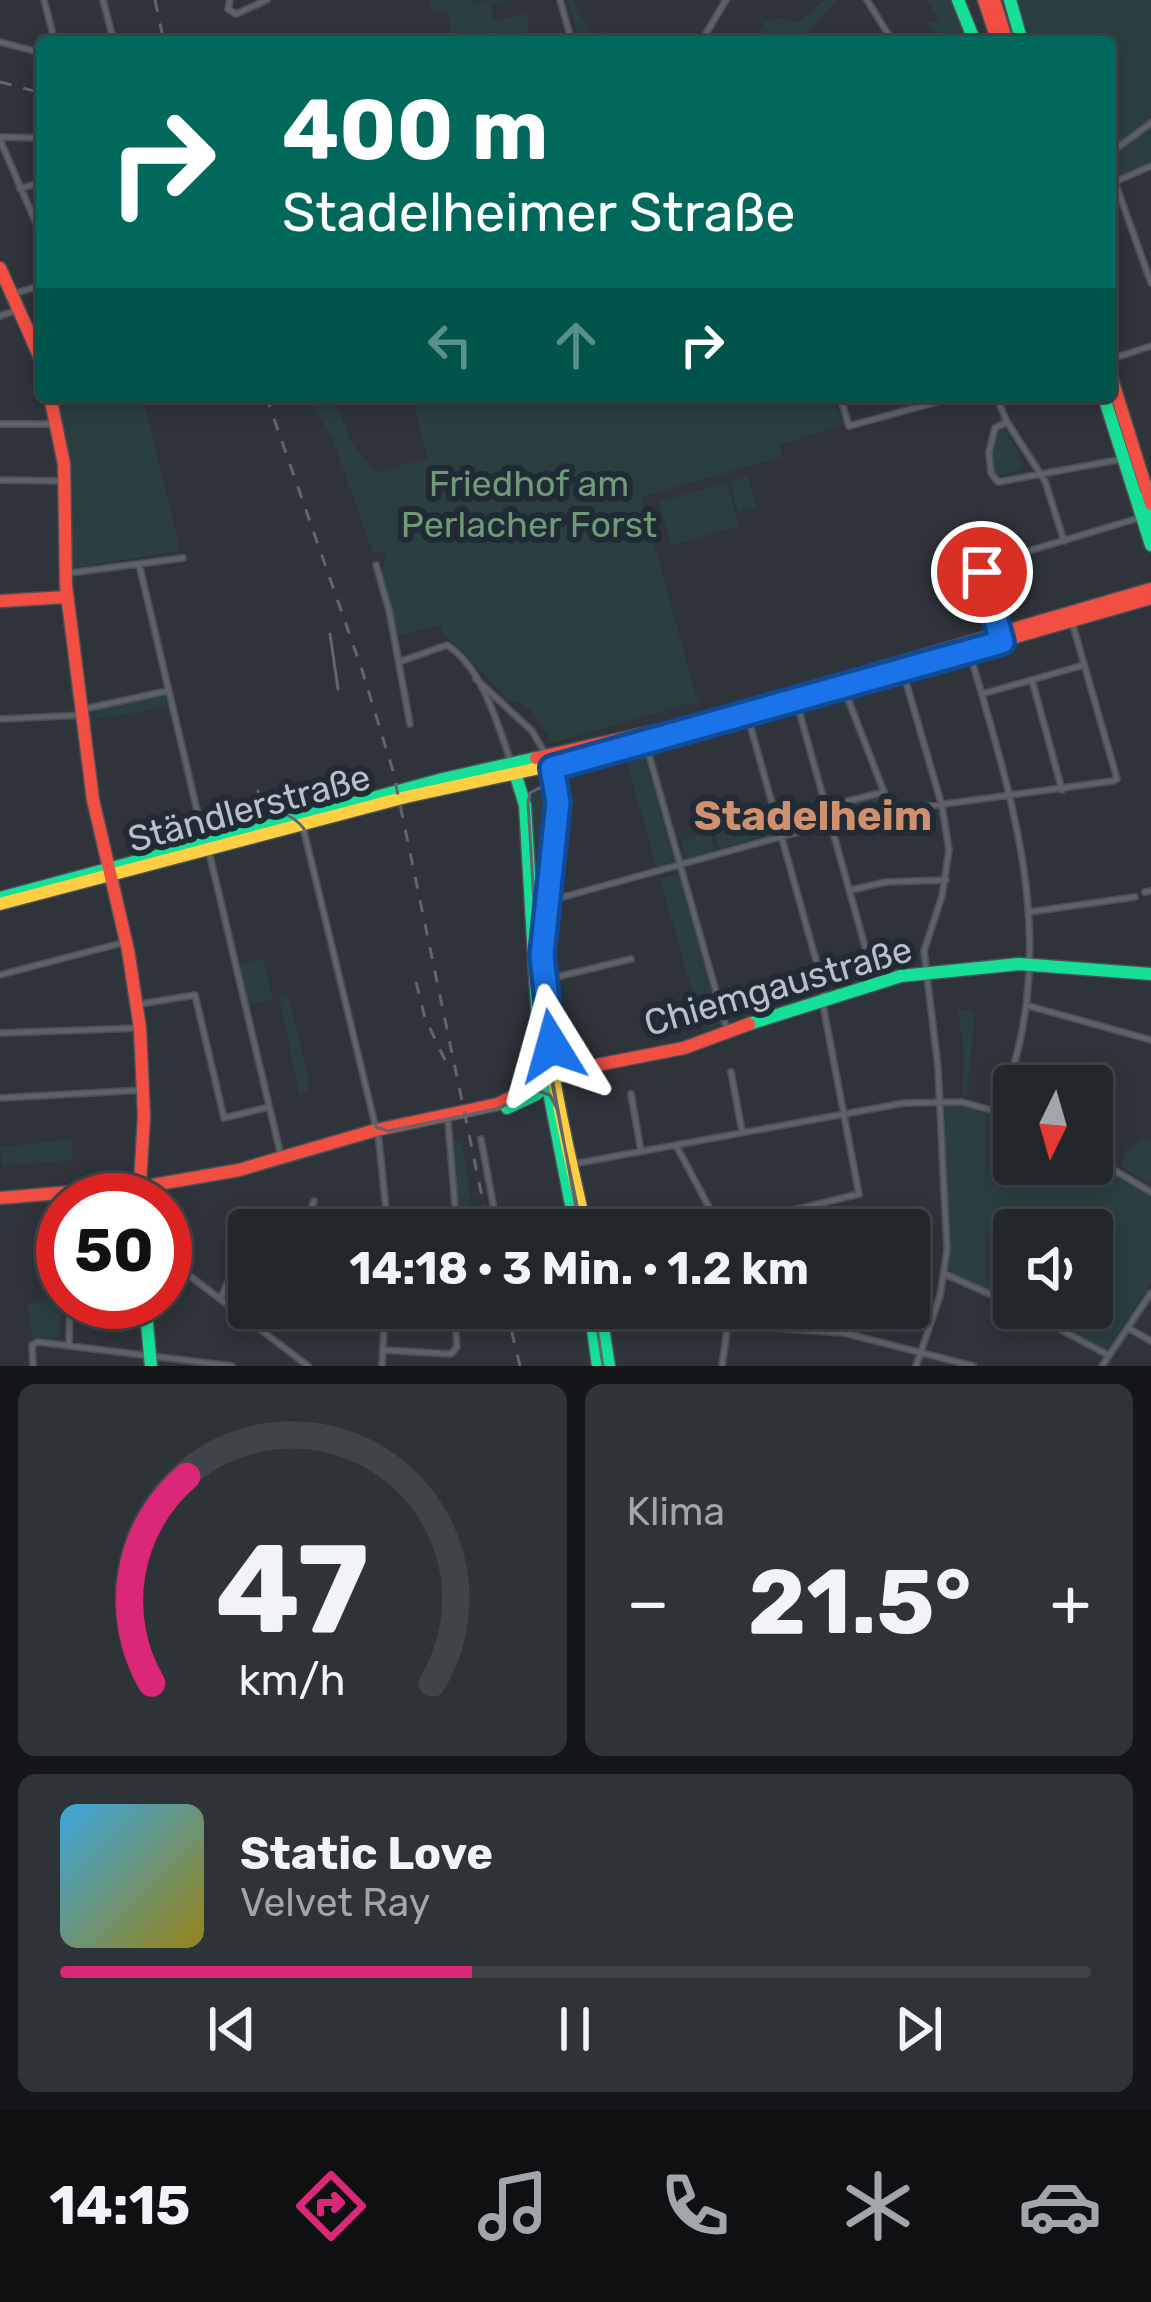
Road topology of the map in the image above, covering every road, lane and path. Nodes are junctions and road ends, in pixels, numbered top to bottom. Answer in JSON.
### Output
{"nodes":[{"id":1,"x":44,"y":0,"type":"edge"},
{"id":2,"x":103,"y":0,"type":"edge"},
{"id":3,"x":230,"y":0,"type":"edge"},
{"id":4,"x":244,"y":0,"type":"edge"},
{"id":5,"x":560,"y":0,"type":"edge"},
{"id":6,"x":726,"y":0,"type":"edge"},
{"id":7,"x":867,"y":0,"type":"edge"},
{"id":8,"x":958,"y":0,"type":"edge"},
{"id":9,"x":984,"y":0,"type":"edge"},
{"id":10,"x":994,"y":0,"type":"edge"},
{"id":11,"x":1010,"y":0,"type":"edge"},
{"id":12,"x":263,"y":1,"type":"edge"},
{"id":13,"x":244,"y":9,"type":"junction"},
{"id":14,"x":53,"y":36,"type":"edge"},
{"id":15,"x":112,"y":36,"type":"edge"},
{"id":16,"x":570,"y":36,"type":"edge"},
{"id":17,"x":705,"y":36,"type":"edge"},
{"id":18,"x":888,"y":36,"type":"edge"},
{"id":19,"x":973,"y":36,"type":"edge"},
{"id":20,"x":1000,"y":36,"type":"edge"},
{"id":21,"x":1002,"y":36,"type":"edge"},
{"id":22,"x":1020,"y":36,"type":"edge"},
{"id":23,"x":0,"y":43,"type":"edge"},
{"id":24,"x":36,"y":52,"type":"edge"},
{"id":25,"x":1151,"y":123,"type":"edge"},
{"id":26,"x":36,"y":138,"type":"edge"},
{"id":27,"x":0,"y":139,"type":"edge"},
{"id":28,"x":1116,"y":149,"type":"edge"},
{"id":29,"x":1151,"y":166,"type":"edge"},
{"id":30,"x":1116,"y":182,"type":"edge"},
{"id":31,"x":36,"y":184,"type":"edge"},
{"id":32,"x":20,"y":189,"type":"junction"},
{"id":33,"x":1116,"y":191,"type":"edge"},
{"id":34,"x":36,"y":224,"type":"edge"},
{"id":35,"x":0,"y":268,"type":"edge"},
{"id":36,"x":1151,"y":283,"type":"edge"},
{"id":37,"x":36,"y":287,"type":"edge"},
{"id":38,"x":13,"y":294,"type":"junction"},
{"id":39,"x":21,"y":309,"type":"junction"},
{"id":40,"x":0,"y":316,"type":"edge"},
{"id":41,"x":36,"y":337,"type":"edge"},
{"id":42,"x":1151,"y":346,"type":"edge"},
{"id":43,"x":1116,"y":356,"type":"edge"},
{"id":44,"x":1116,"y":377,"type":"edge"},
{"id":45,"x":1116,"y":392,"type":"edge"},
{"id":46,"x":51,"y":402,"type":"edge"},
{"id":47,"x":843,"y":402,"type":"edge"},
{"id":48,"x":923,"y":402,"type":"edge"},
{"id":49,"x":999,"y":402,"type":"edge"},
{"id":50,"x":1107,"y":402,"type":"edge"},
{"id":51,"x":1107,"y":402,"type":"edge"},
{"id":52,"x":1007,"y":422,"type":"junction"},
{"id":53,"x":0,"y":424,"type":"edge"},
{"id":54,"x":56,"y":424,"type":"junction"},
{"id":55,"x":1123,"y":459,"type":"junction"},
{"id":56,"x":1041,"y":475,"type":"junction"},
{"id":57,"x":0,"y":480,"type":"edge"},
{"id":58,"x":64,"y":481,"type":"junction"},
{"id":59,"x":1151,"y":485,"type":"edge"},
{"id":60,"x":1151,"y":504,"type":"edge"},
{"id":61,"x":1149,"y":535,"type":"edge"},
{"id":62,"x":1064,"y":541,"type":"junction"},
{"id":63,"x":183,"y":557,"type":"dead end"},
{"id":64,"x":139,"y":564,"type":"junction"},
{"id":65,"x":376,"y":565,"type":"dead end"},
{"id":66,"x":65,"y":573,"type":"junction"},
{"id":67,"x":1151,"y":575,"type":"edge"},
{"id":68,"x":1151,"y":593,"type":"edge"},
{"id":69,"x":1136,"y":594,"type":"junction"},
{"id":70,"x":67,"y":597,"type":"junction"},
{"id":71,"x":0,"y":601,"type":"edge"},
{"id":72,"x":1072,"y":622,"type":"junction"},
{"id":73,"x":1001,"y":638,"type":"junction"},
{"id":74,"x":969,"y":651,"type":"junction"},
{"id":75,"x":399,"y":662,"type":"junction"},
{"id":76,"x":1084,"y":665,"type":"junction"},
{"id":77,"x":902,"y":667,"type":"junction"},
{"id":78,"x":476,"y":679,"type":"junction"},
{"id":79,"x":1032,"y":680,"type":"junction"},
{"id":80,"x":843,"y":686,"type":"junction"},
{"id":81,"x":169,"y":691,"type":"junction"},
{"id":82,"x":982,"y":694,"type":"junction"},
{"id":83,"x":796,"y":700,"type":"junction"},
{"id":84,"x":85,"y":712,"type":"junction"},
{"id":85,"x":747,"y":714,"type":"junction"},
{"id":86,"x":0,"y":719,"type":"edge"},
{"id":87,"x":410,"y":724,"type":"dead end"},
{"id":88,"x":696,"y":725,"type":"junction"},
{"id":89,"x":645,"y":739,"type":"junction"},
{"id":90,"x":550,"y":763,"type":"junction"},
{"id":91,"x":514,"y":770,"type":"junction"},
{"id":92,"x":1062,"y":790,"type":"junction"},
{"id":93,"x":884,"y":792,"type":"junction"},
{"id":94,"x":1010,"y":798,"type":"junction"},
{"id":95,"x":825,"y":804,"type":"junction"},
{"id":96,"x":942,"y":806,"type":"junction"},
{"id":97,"x":887,"y":812,"type":"junction"},
{"id":98,"x":778,"y":819,"type":"junction"},
{"id":99,"x":830,"y":821,"type":"junction"},
{"id":100,"x":301,"y":822,"type":"junction"},
{"id":101,"x":783,"y":837,"type":"junction"},
{"id":102,"x":207,"y":849,"type":"junction"},
{"id":103,"x":680,"y":866,"type":"junction"},
{"id":104,"x":109,"y":873,"type":"junction"},
{"id":105,"x":946,"y":880,"type":"junction"},
{"id":106,"x":850,"y":890,"type":"junction"},
{"id":107,"x":1135,"y":897,"type":"dead end"},
{"id":108,"x":0,"y":901,"type":"edge"},
{"id":109,"x":545,"y":902,"type":"junction"},
{"id":110,"x":1029,"y":912,"type":"junction"},
{"id":111,"x":127,"y":942,"type":"junction"},
{"id":112,"x":632,"y":959,"type":"dead end"},
{"id":113,"x":1030,"y":964,"type":"junction"},
{"id":114,"x":927,"y":972,"type":"junction"},
{"id":115,"x":1151,"y":974,"type":"edge"},
{"id":116,"x":0,"y":975,"type":"edge"},
{"id":117,"x":543,"y":980,"type":"junction"},
{"id":118,"x":875,"y":982,"type":"junction"},
{"id":119,"x":823,"y":998,"type":"junction"},
{"id":120,"x":137,"y":1004,"type":"junction"},
{"id":121,"x":1029,"y":1005,"type":"junction"},
{"id":122,"x":140,"y":1028,"type":"junction"},
{"id":123,"x":0,"y":1033,"type":"edge"},
{"id":124,"x":728,"y":1033,"type":"junction"},
{"id":125,"x":1151,"y":1040,"type":"edge"},
{"id":126,"x":1016,"y":1065,"type":"edge"},
{"id":127,"x":731,"y":1072,"type":"dead end"},
{"id":128,"x":555,"y":1078,"type":"junction"},
{"id":129,"x":144,"y":1090,"type":"junction"},
{"id":130,"x":631,"y":1094,"type":"dead end"},
{"id":131,"x":0,"y":1098,"type":"edge"},
{"id":132,"x":940,"y":1101,"type":"junction"},
{"id":133,"x":269,"y":1107,"type":"junction"},
{"id":134,"x":993,"y":1109,"type":"edge"},
{"id":135,"x":845,"y":1114,"type":"junction"},
{"id":136,"x":448,"y":1120,"type":"junction"},
{"id":137,"x":742,"y":1132,"type":"junction"},
{"id":138,"x":372,"y":1134,"type":"junction"},
{"id":139,"x":481,"y":1138,"type":"dead end"},
{"id":140,"x":676,"y":1145,"type":"junction"},
{"id":141,"x":641,"y":1151,"type":"junction"},
{"id":142,"x":282,"y":1159,"type":"junction"},
{"id":143,"x":573,"y":1164,"type":"junction"},
{"id":144,"x":1113,"y":1169,"type":"edge"},
{"id":145,"x":140,"y":1173,"type":"edge"},
{"id":146,"x":192,"y":1181,"type":"edge"},
{"id":147,"x":1151,"y":1192,"type":"edge"},
{"id":148,"x":36,"y":1197,"type":"edge"},
{"id":149,"x":0,"y":1198,"type":"edge"},
{"id":150,"x":314,"y":1201,"type":"dead end"},
{"id":151,"x":311,"y":1209,"type":"edge"},
{"id":152,"x":385,"y":1209,"type":"edge"},
{"id":153,"x":455,"y":1209,"type":"edge"},
{"id":154,"x":494,"y":1209,"type":"edge"},
{"id":155,"x":573,"y":1209,"type":"edge"},
{"id":156,"x":582,"y":1209,"type":"edge"},
{"id":157,"x":710,"y":1209,"type":"edge"},
{"id":158,"x":802,"y":1209,"type":"edge"},
{"id":159,"x":945,"y":1274,"type":"junction"},
{"id":160,"x":192,"y":1276,"type":"edge"},
{"id":161,"x":228,"y":1282,"type":"edge"},
{"id":162,"x":1151,"y":1293,"type":"edge"},
{"id":163,"x":993,"y":1295,"type":"edge"},
{"id":164,"x":221,"y":1297,"type":"junction"},
{"id":165,"x":228,"y":1303,"type":"edge"},
{"id":166,"x":1128,"y":1328,"type":"junction"},
{"id":167,"x":69,"y":1329,"type":"edge"},
{"id":168,"x":147,"y":1329,"type":"edge"},
{"id":169,"x":262,"y":1329,"type":"edge"},
{"id":170,"x":384,"y":1329,"type":"edge"},
{"id":171,"x":456,"y":1329,"type":"edge"},
{"id":172,"x":593,"y":1329,"type":"edge"},
{"id":173,"x":603,"y":1329,"type":"edge"},
{"id":174,"x":730,"y":1329,"type":"edge"},
{"id":175,"x":801,"y":1329,"type":"edge"},
{"id":176,"x":1060,"y":1329,"type":"edge"},
{"id":177,"x":1151,"y":1342,"type":"edge"},
{"id":178,"x":69,"y":1344,"type":"junction"},
{"id":179,"x":383,"y":1350,"type":"junction"},
{"id":180,"x":922,"y":1350,"type":"junction"},
{"id":181,"x":1108,"y":1355,"type":"junction"},
{"id":182,"x":150,"y":1360,"type":"edge"},
{"id":183,"x":33,"y":1366,"type":"edge"},
{"id":184,"x":232,"y":1366,"type":"edge"},
{"id":185,"x":308,"y":1366,"type":"edge"},
{"id":186,"x":382,"y":1366,"type":"edge"},
{"id":187,"x":598,"y":1366,"type":"edge"},
{"id":188,"x":609,"y":1366,"type":"edge"},
{"id":189,"x":722,"y":1366,"type":"edge"},
{"id":190,"x":916,"y":1366,"type":"edge"},
{"id":191,"x":973,"y":1366,"type":"edge"},
{"id":192,"x":1102,"y":1366,"type":"edge"}],
"edges":[{"from":1,"to":14,"type":"street"},
{"from":2,"to":15,"type":"street"},
{"from":3,"to":13,"type":"street"},
{"from":4,"to":12,"type":"street"},
{"from":4,"to":13,"type":"street"},
{"from":5,"to":16,"type":"street"},
{"from":6,"to":17,"type":"street"},
{"from":7,"to":18,"type":"street"},
{"from":8,"to":19,"type":"main road"},
{"from":9,"to":20,"type":"main road"},
{"from":10,"to":21,"type":"main road"},
{"from":11,"to":22,"type":"main road"},
{"from":12,"to":13,"type":"street"},
{"from":23,"to":24,"type":"street"},
{"from":25,"to":28,"type":"street"},
{"from":26,"to":27,"type":"street"},
{"from":27,"to":32,"type":"street"},
{"from":29,"to":30,"type":"street"},
{"from":31,"to":32,"type":"street"},
{"from":32,"to":34,"type":"street"},
{"from":33,"to":36,"type":"street"},
{"from":35,"to":38,"type":"main road"},
{"from":37,"to":38,"type":"street"},
{"from":38,"to":39,"type":"main road"},
{"from":39,"to":40,"type":"street"},
{"from":39,"to":41,"type":"main road"},
{"from":42,"to":43,"type":"street"},
{"from":44,"to":59,"type":"main road"},
{"from":45,"to":60,"type":"main road"},
{"from":46,"to":54,"type":"main road"},
{"from":47,"to":48,"type":"street"},
{"from":49,"to":52,"type":"street"},
{"from":50,"to":55,"type":"main road"},
{"from":51,"to":61,"type":"main road"},
{"from":52,"to":56,"type":"street"},
{"from":52,"to":56,"type":"street"},
{"from":53,"to":54,"type":"street"},
{"from":54,"to":58,"type":"main road"},
{"from":55,"to":56,"type":"street"},
{"from":55,"to":61,"type":"main road"},
{"from":56,"to":62,"type":"street"},
{"from":57,"to":58,"type":"street"},
{"from":58,"to":66,"type":"main road"},
{"from":61,"to":62,"type":"street"},
{"from":62,"to":73,"type":"street"},
{"from":63,"to":64,"type":"street"},
{"from":64,"to":66,"type":"street"},
{"from":64,"to":81,"type":"street"},
{"from":65,"to":75,"type":"street"},
{"from":66,"to":70,"type":"main road"},
{"from":67,"to":69,"type":"main road"},
{"from":68,"to":69,"type":"main road"},
{"from":68,"to":72,"type":"main road"},
{"from":69,"to":73,"type":"main road"},
{"from":70,"to":71,"type":"main road"},
{"from":70,"to":84,"type":"main road"},
{"from":72,"to":73,"type":"main road"},
{"from":72,"to":76,"type":"street"},
{"from":73,"to":74,"type":"main road"},
{"from":73,"to":77,"type":"main road"},
{"from":74,"to":77,"type":"main road"},
{"from":74,"to":82,"type":"street"},
{"from":75,"to":78,"type":"street"},
{"from":75,"to":87,"type":"street"},
{"from":76,"to":79,"type":"street"},
{"from":76,"to":92,"type":"street"},
{"from":77,"to":80,"type":"main road"},
{"from":77,"to":88,"type":"main road"},
{"from":77,"to":96,"type":"street"},
{"from":78,"to":90,"type":"street"},
{"from":78,"to":91,"type":"street"},
{"from":79,"to":82,"type":"street"},
{"from":79,"to":92,"type":"street"},
{"from":80,"to":83,"type":"main road"},
{"from":80,"to":93,"type":"street"},
{"from":81,"to":84,"type":"street"},
{"from":81,"to":102,"type":"street"},
{"from":82,"to":94,"type":"street"},
{"from":83,"to":85,"type":"main road"},
{"from":83,"to":95,"type":"street"},
{"from":84,"to":86,"type":"street"},
{"from":84,"to":104,"type":"main road"},
{"from":85,"to":88,"type":"main road"},
{"from":85,"to":98,"type":"street"},
{"from":88,"to":89,"type":"main road","name":"Ständlerstraße"},
{"from":89,"to":90,"type":"main road","name":"Ständlerstraße"},
{"from":89,"to":103,"type":"street"},
{"from":90,"to":91,"type":"main road","name":"Ständlerstraße"},
{"from":90,"to":109,"type":"main road"},
{"from":91,"to":100,"type":"main road","name":"Ständlerstraße"},
{"from":91,"to":128,"type":"main road"},
{"from":92,"to":94,"type":"street"},
{"from":93,"to":95,"type":"street"},
{"from":93,"to":97,"type":"street"},
{"from":94,"to":96,"type":"street"},
{"from":94,"to":110,"type":"street"},
{"from":95,"to":98,"type":"street"},
{"from":95,"to":99,"type":"street"},
{"from":96,"to":97,"type":"street"},
{"from":96,"to":105,"type":"street"},
{"from":97,"to":99,"type":"street"},
{"from":98,"to":101,"type":"street"},
{"from":99,"to":101,"type":"street"},
{"from":99,"to":106,"type":"street"},
{"from":100,"to":102,"type":"main road","name":"Ständlerstraße"},
{"from":100,"to":138,"type":"street"},
{"from":101,"to":103,"type":"street"},
{"from":101,"to":119,"type":"street"},
{"from":102,"to":104,"type":"main road","name":"Ständlerstraße"},
{"from":102,"to":133,"type":"street"},
{"from":103,"to":109,"type":"street"},
{"from":103,"to":124,"type":"street"},
{"from":104,"to":108,"type":"main road","name":"Ständlerstraße"},
{"from":104,"to":111,"type":"main road"},
{"from":105,"to":106,"type":"street"},
{"from":105,"to":114,"type":"street"},
{"from":106,"to":118,"type":"street"},
{"from":107,"to":110,"type":"street"},
{"from":109,"to":117,"type":"main road"},
{"from":110,"to":113,"type":"street"},
{"from":111,"to":116,"type":"street"},
{"from":111,"to":120,"type":"main road"},
{"from":112,"to":117,"type":"street"},
{"from":113,"to":114,"type":"main road","name":"Chiemgaustraße"},
{"from":113,"to":115,"type":"main road","name":"Chiemgaustraße"},
{"from":113,"to":121,"type":"street"},
{"from":114,"to":118,"type":"main road","name":"Chiemgaustraße"},
{"from":114,"to":132,"type":"street"},
{"from":117,"to":128,"type":"main road"},
{"from":118,"to":119,"type":"main road","name":"Chiemgaustraße"},
{"from":119,"to":124,"type":"main road","name":"Chiemgaustraße"},
{"from":119,"to":135,"type":"street"},
{"from":120,"to":122,"type":"main road"},
{"from":120,"to":133,"type":"street"},
{"from":121,"to":125,"type":"street"},
{"from":121,"to":126,"type":"street"},
{"from":122,"to":123,"type":"street"},
{"from":122,"to":129,"type":"main road"},
{"from":124,"to":128,"type":"main road","name":"Chiemgaustraße"},
{"from":127,"to":137,"type":"street"},
{"from":128,"to":136,"type":"main road","name":"Chiemgaustraße"},
{"from":128,"to":138,"type":"main road","name":"Chiemgaustraße"},
{"from":128,"to":143,"type":"main road"},
{"from":128,"to":155,"type":"main road"},
{"from":129,"to":131,"type":"street"},
{"from":129,"to":145,"type":"main road"},
{"from":130,"to":141,"type":"street"},
{"from":132,"to":134,"type":"street"},
{"from":132,"to":135,"type":"street"},
{"from":132,"to":159,"type":"street"},
{"from":133,"to":142,"type":"street"},
{"from":135,"to":137,"type":"street"},
{"from":135,"to":158,"type":"street"},
{"from":136,"to":138,"type":"main road","name":"Chiemgaustraße"},
{"from":136,"to":153,"type":"street"},
{"from":137,"to":140,"type":"street"},
{"from":138,"to":142,"type":"main road","name":"Chiemgaustraße"},
{"from":138,"to":152,"type":"street"},
{"from":139,"to":154,"type":"street"},
{"from":140,"to":141,"type":"street"},
{"from":140,"to":157,"type":"street"},
{"from":141,"to":143,"type":"street"},
{"from":142,"to":146,"type":"main road","name":"Chiemgaustraße"},
{"from":143,"to":156,"type":"main road"},
{"from":144,"to":147,"type":"street"},
{"from":148,"to":149,"type":"main road","name":"Chiemgaustraße"},
{"from":150,"to":151,"type":"street"},
{"from":159,"to":163,"type":"street"},
{"from":159,"to":180,"type":"street"},
{"from":160,"to":164,"type":"street"},
{"from":161,"to":164,"type":"street"},
{"from":162,"to":166,"type":"street"},
{"from":164,"to":165,"type":"street"},
{"from":166,"to":177,"type":"street"},
{"from":166,"to":181,"type":"street"},
{"from":167,"to":178,"type":"street"},
{"from":168,"to":182,"type":"main road"},
{"from":169,"to":185,"type":"street"},
{"from":170,"to":179,"type":"street"},
{"from":171,"to":179,"type":"street"},
{"from":172,"to":187,"type":"main road"},
{"from":173,"to":188,"type":"main road"},
{"from":174,"to":189,"type":"street"},
{"from":175,"to":180,"type":"street"},
{"from":176,"to":181,"type":"street"},
{"from":178,"to":182,"type":"street"},
{"from":178,"to":183,"type":"street"},
{"from":179,"to":186,"type":"street"},
{"from":180,"to":190,"type":"street"},
{"from":180,"to":191,"type":"street"},
{"from":181,"to":192,"type":"street"},
{"from":182,"to":184,"type":"street"}]}
